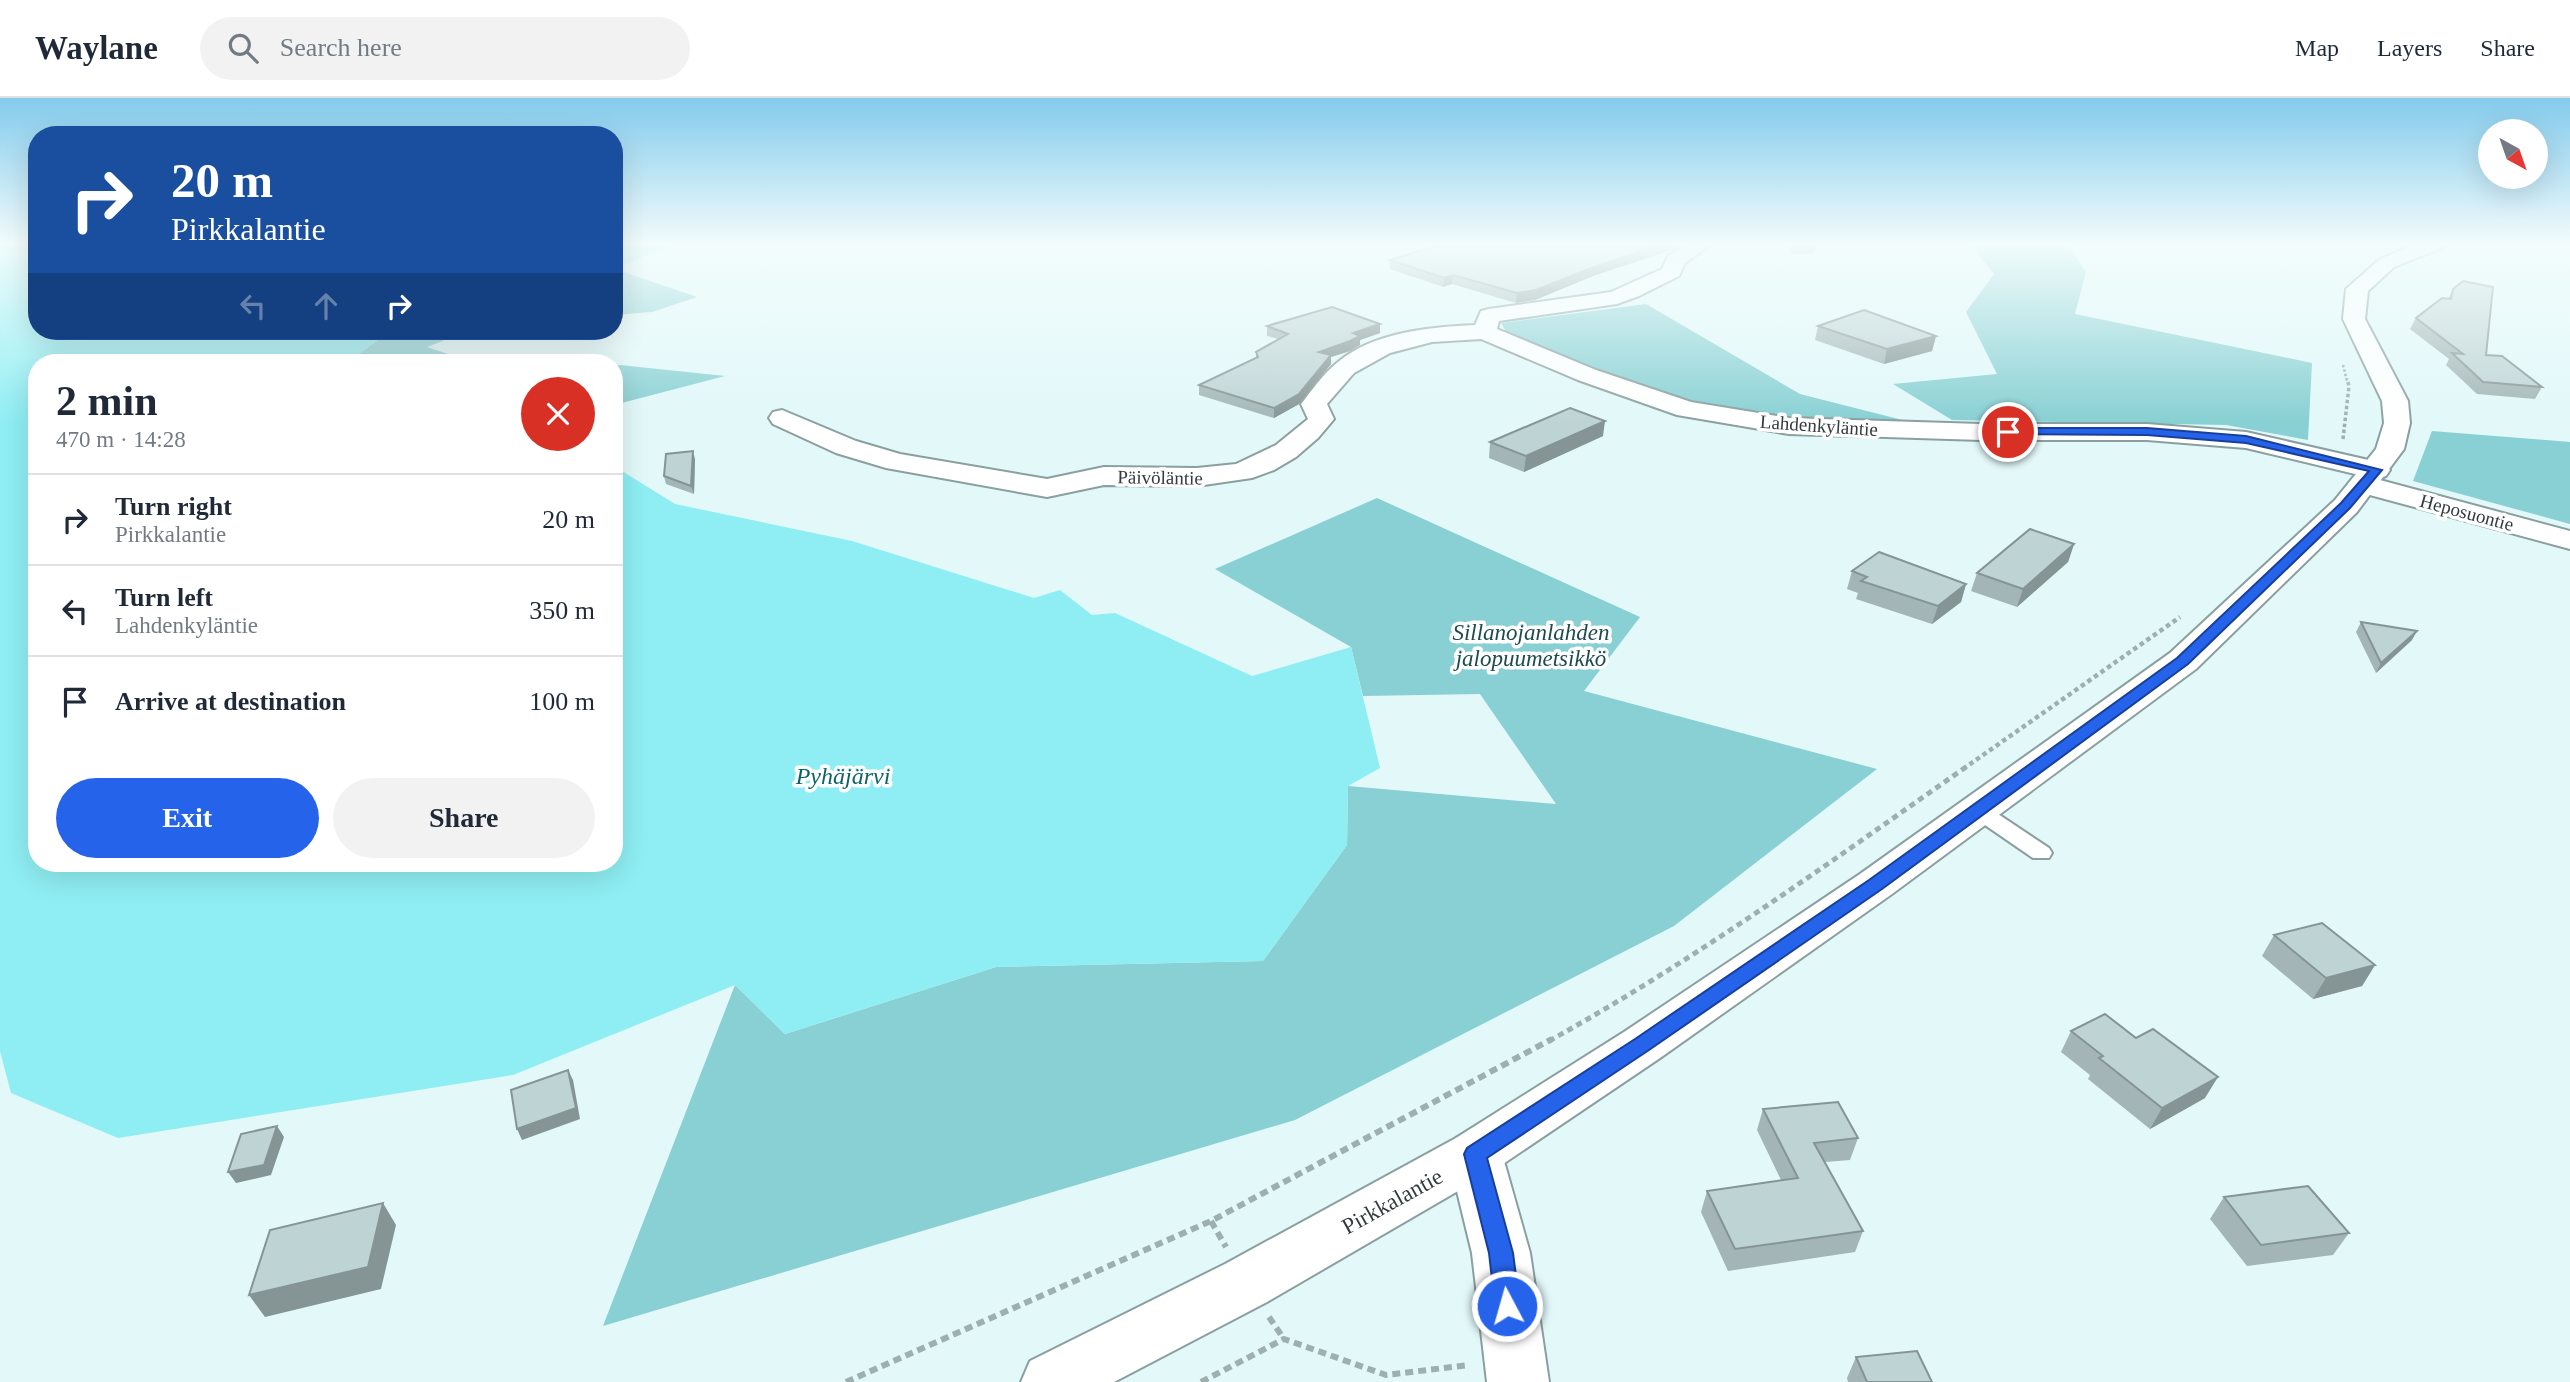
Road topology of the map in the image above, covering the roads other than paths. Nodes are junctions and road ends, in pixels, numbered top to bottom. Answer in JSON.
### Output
{"nodes":[{"id":1,"x":1563,"y":303,"type":"edge"},
{"id":2,"x":2356,"y":303,"type":"edge"},
{"id":3,"x":1484,"y":332,"type":"junction"},
{"id":4,"x":782,"y":418,"type":"dead end"},
{"id":5,"x":2371,"y":477,"type":"junction"},
{"id":6,"x":2570,"y":540,"type":"edge"},
{"id":7,"x":1976,"y":809,"type":"junction"},
{"id":8,"x":2041,"y":853,"type":"dead end"},
{"id":9,"x":1475,"y":1154,"type":"junction"},
{"id":10,"x":1516,"y":1371,"type":"edge"},
{"id":11,"x":1052,"y":1382,"type":"edge"}],
"edges":[{"from":1,"to":3,"type":"street"},
{"from":2,"to":5,"type":"street","name":"Pirkkalantie"},
{"from":3,"to":4,"type":"street","name":"Päivöläntie"},
{"from":3,"to":5,"type":"street","name":"Lahdenkyläntie"},
{"from":5,"to":6,"type":"street","name":"Heposuontie"},
{"from":5,"to":7,"type":"street","name":"Pirkkalantie"},
{"from":7,"to":8,"type":"lane"},
{"from":7,"to":9,"type":"street","name":"Pirkkalantie"},
{"from":9,"to":10,"type":"street"},
{"from":9,"to":11,"type":"street","name":"Pirkkalantie"}]}
